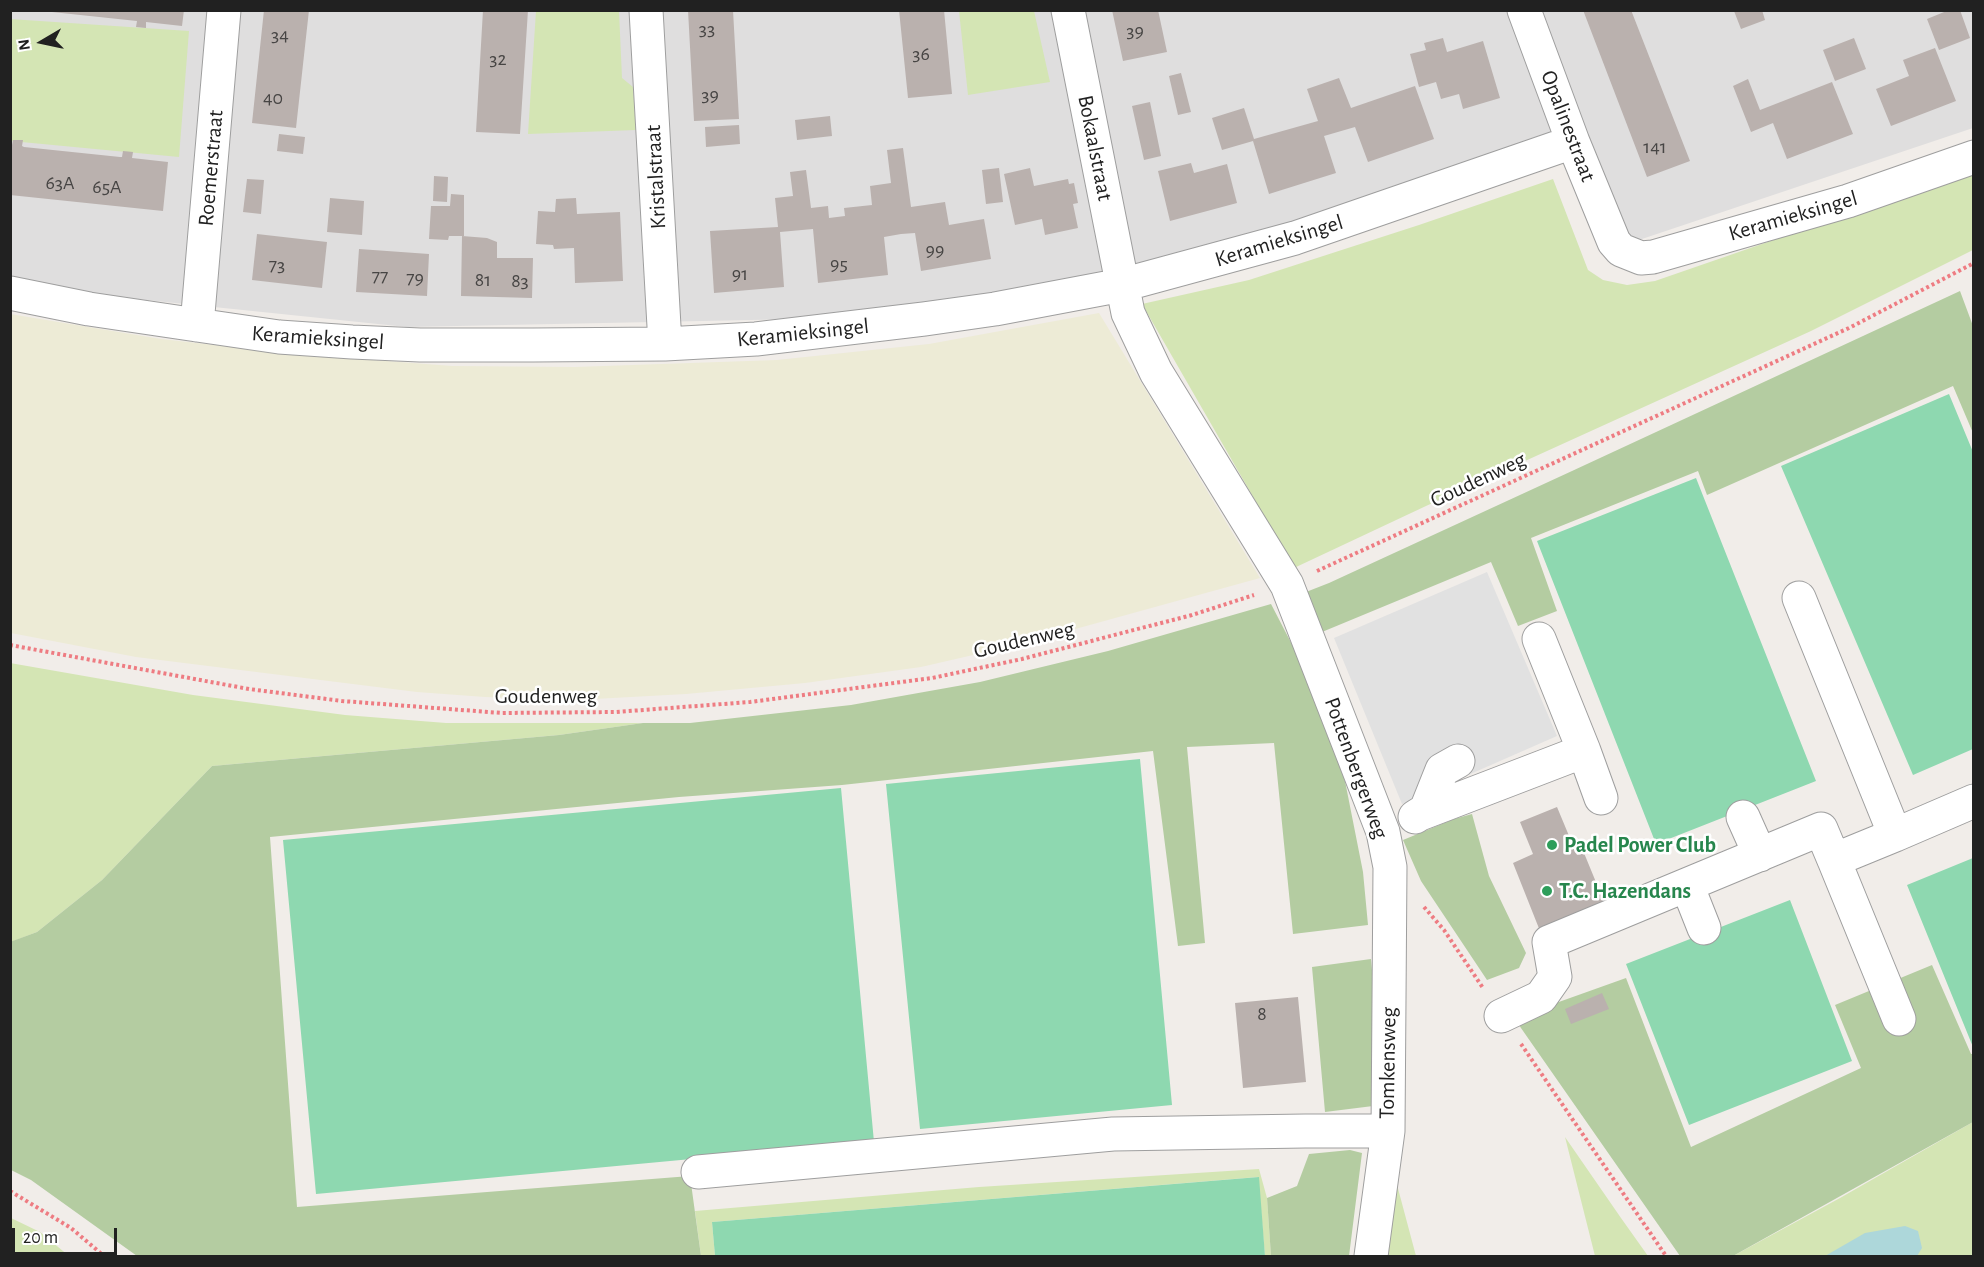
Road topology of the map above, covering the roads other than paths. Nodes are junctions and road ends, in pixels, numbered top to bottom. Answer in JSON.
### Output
{"nodes":[{"id":1,"x":224,"y":10,"type":"edge"},
{"id":2,"x":646,"y":10,"type":"edge"},
{"id":3,"x":1068,"y":10,"type":"edge"},
{"id":4,"x":1524,"y":10,"type":"edge"},
{"id":5,"x":1573,"y":142,"type":"junction"},
{"id":6,"x":1974,"y":157,"type":"edge"},
{"id":7,"x":1614,"y":242,"type":"joint"},
{"id":8,"x":10,"y":293,"type":"edge"},
{"id":9,"x":1125,"y":299,"type":"junction"},
{"id":10,"x":197,"y":326,"type":"junction"},
{"id":11,"x":665,"y":344,"type":"junction"},
{"id":12,"x":1799,"y":598,"type":"dead end"},
{"id":13,"x":1539,"y":639,"type":"dead end"},
{"id":14,"x":1584,"y":750,"type":"junction"},
{"id":15,"x":1458,"y":761,"type":"dead end"},
{"id":16,"x":1601,"y":798,"type":"dead end"},
{"id":17,"x":1974,"y":801,"type":"edge"},
{"id":18,"x":1420,"y":814,"type":"junction"},
{"id":19,"x":1743,"y":817,"type":"dead end"},
{"id":20,"x":1383,"y":832,"type":"junction"},
{"id":21,"x":1895,"y":835,"type":"junction"},
{"id":22,"x":1760,"y":855,"type":"junction"},
{"id":23,"x":1834,"y":860,"type":"junction"},
{"id":24,"x":1390,"y":867,"type":"joint"},
{"id":25,"x":1687,"y":885,"type":"junction"},
{"id":26,"x":1704,"y":928,"type":"dead end"},
{"id":27,"x":1502,"y":1016,"type":"road end"},
{"id":28,"x":1899,"y":1019,"type":"dead end"},
{"id":29,"x":1388,"y":1131,"type":"junction"},
{"id":30,"x":698,"y":1172,"type":"dead end"},
{"id":31,"x":1371,"y":1257,"type":"edge"}],
"edges":[{"from":1,"to":10,"type":"street","name":"Roemerstraat"},
{"from":2,"to":11,"type":"street","name":"Kristalstraat"},
{"from":3,"to":9,"type":"street","name":"Bokaalstraat"},
{"from":4,"to":5,"type":"street","name":"Opalinestraat"},
{"from":5,"to":7,"type":"street","name":"Opalinestraat"},
{"from":5,"to":9,"type":"street","name":"Keramieksingel"},
{"from":6,"to":7,"type":"street","name":"Keramieksingel"},
{"from":8,"to":10,"type":"street","name":"Keramieksingel"},
{"from":9,"to":11,"type":"street","name":"Keramieksingel"},
{"from":9,"to":20,"type":"street","name":"Pottenbergerweg"},
{"from":10,"to":11,"type":"street","name":"Keramieksingel"},
{"from":12,"to":21,"type":"street"},
{"from":13,"to":14,"type":"street"},
{"from":14,"to":16,"type":"street"},
{"from":14,"to":18,"type":"street"},
{"from":15,"to":18,"type":"street"},
{"from":17,"to":21,"type":"street"},
{"from":18,"to":20,"type":"street"},
{"from":19,"to":22,"type":"street"},
{"from":20,"to":24,"type":"street","name":"Pottenbergerweg"},
{"from":21,"to":23,"type":"street"},
{"from":22,"to":23,"type":"street"},
{"from":22,"to":25,"type":"street"},
{"from":23,"to":28,"type":"street"},
{"from":24,"to":29,"type":"street","name":"Tomkensweg"},
{"from":25,"to":26,"type":"street"},
{"from":25,"to":27,"type":"street"},
{"from":29,"to":30,"type":"street"},
{"from":29,"to":31,"type":"street","name":"Tomkensweg"}]}
